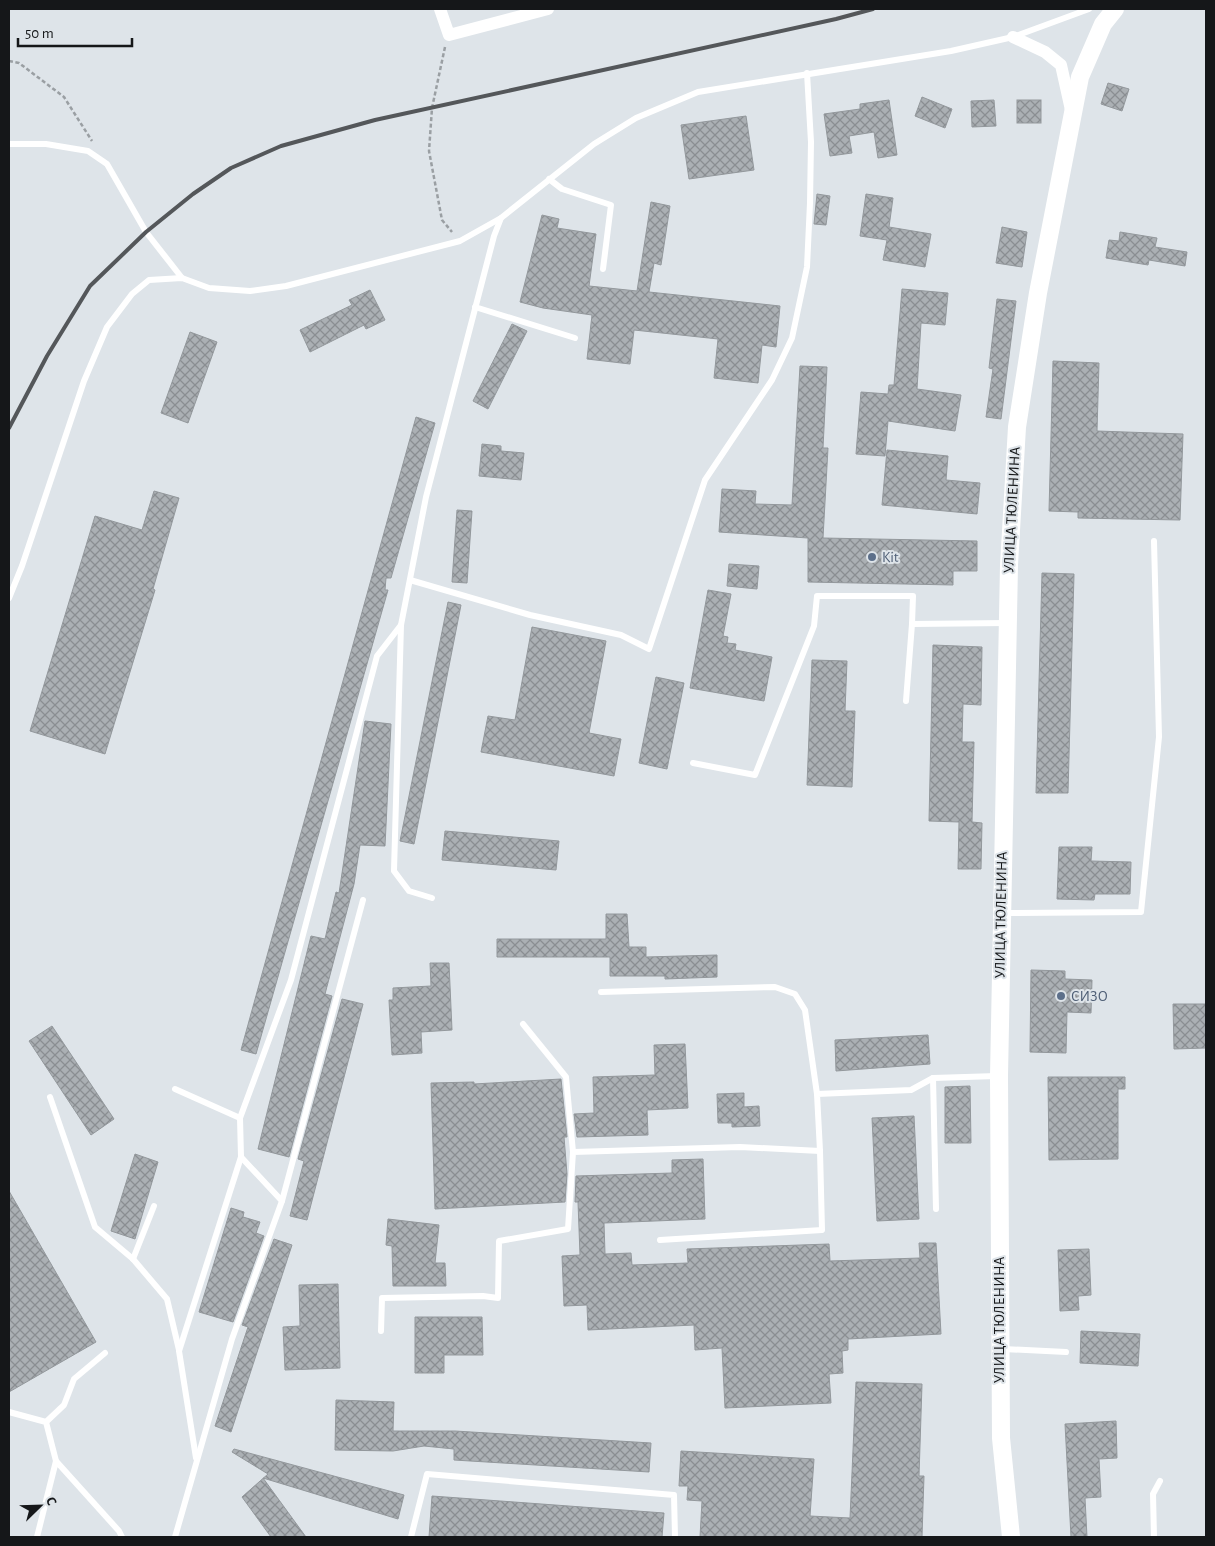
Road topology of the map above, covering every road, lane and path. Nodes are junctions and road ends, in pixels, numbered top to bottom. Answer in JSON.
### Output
{"nodes":[{"id":1,"x":440,"y":9,"type":"edge"},
{"id":2,"x":548,"y":9,"type":"edge"},
{"id":3,"x":1089,"y":9,"type":"edge"},
{"id":4,"x":1115,"y":9,"type":"edge"},
{"id":5,"x":449,"y":35,"type":"junction"},
{"id":6,"x":1013,"y":37,"type":"junction"},
{"id":7,"x":9,"y":61,"type":"edge"},
{"id":8,"x":807,"y":73,"type":"junction"},
{"id":9,"x":1073,"y":117,"type":"junction"},
{"id":10,"x":9,"y":144,"type":"edge"},
{"id":11,"x":107,"y":164,"type":"junction"},
{"id":12,"x":549,"y":179,"type":"junction"},
{"id":13,"x":501,"y":218,"type":"junction"},
{"id":14,"x":460,"y":241,"type":"junction"},
{"id":15,"x":603,"y":269,"type":"dead end"},
{"id":16,"x":182,"y":278,"type":"junction"},
{"id":17,"x":475,"y":307,"type":"junction"},
{"id":18,"x":575,"y":338,"type":"dead end"},
{"id":19,"x":1154,"y":541,"type":"dead end"},
{"id":20,"x":410,"y":580,"type":"junction"},
{"id":21,"x":9,"y":598,"type":"edge"},
{"id":22,"x":1008,"y":623,"type":"junction"},
{"id":23,"x":912,"y":624,"type":"junction"},
{"id":24,"x":401,"y":625,"type":"junction"},
{"id":25,"x":906,"y":701,"type":"dead end"},
{"id":26,"x":693,"y":763,"type":"dead end"},
{"id":27,"x":432,"y":898,"type":"dead end"},
{"id":28,"x":363,"y":900,"type":"dead end"},
{"id":29,"x":1001,"y":912,"type":"junction"},
{"id":30,"x":601,"y":992,"type":"dead end"},
{"id":31,"x":523,"y":1024,"type":"dead end"},
{"id":32,"x":999,"y":1076,"type":"junction"},
{"id":33,"x":932,"y":1078,"type":"junction"},
{"id":34,"x":175,"y":1089,"type":"dead end"},
{"id":35,"x":817,"y":1094,"type":"junction"},
{"id":36,"x":50,"y":1097,"type":"dead end"},
{"id":37,"x":240,"y":1118,"type":"junction"},
{"id":38,"x":820,"y":1151,"type":"junction"},
{"id":39,"x":573,"y":1152,"type":"junction"},
{"id":40,"x":241,"y":1157,"type":"junction"},
{"id":41,"x":282,"y":1201,"type":"junction"},
{"id":42,"x":154,"y":1206,"type":"dead end"},
{"id":43,"x":936,"y":1209,"type":"dead end"},
{"id":44,"x":660,"y":1240,"type":"dead end"},
{"id":45,"x":133,"y":1259,"type":"junction"},
{"id":46,"x":381,"y":1331,"type":"dead end"},
{"id":47,"x":999,"y":1349,"type":"junction"},
{"id":48,"x":179,"y":1351,"type":"junction"},
{"id":49,"x":1066,"y":1352,"type":"dead end"},
{"id":50,"x":105,"y":1353,"type":"dead end"},
{"id":51,"x":9,"y":1412,"type":"edge"},
{"id":52,"x":46,"y":1422,"type":"junction"},
{"id":53,"x":56,"y":1461,"type":"junction"},
{"id":54,"x":197,"y":1462,"type":"junction"},
{"id":55,"x":1160,"y":1481,"type":"dead end"},
{"id":56,"x":37,"y":1537,"type":"edge"},
{"id":57,"x":122,"y":1537,"type":"edge"},
{"id":58,"x":175,"y":1537,"type":"edge"},
{"id":59,"x":411,"y":1537,"type":"edge"},
{"id":60,"x":675,"y":1537,"type":"edge"},
{"id":61,"x":1011,"y":1537,"type":"edge"},
{"id":62,"x":1154,"y":1537,"type":"edge"}],
"edges":[{"from":1,"to":5,"type":"street"},
{"from":2,"to":5,"type":"street"},
{"from":3,"to":6,"type":"lane"},
{"from":4,"to":9,"type":"main road","name":"УЛИЦА ТЮЛЕНИНА"},
{"from":5,"to":14,"type":"path"},
{"from":6,"to":8,"type":"lane"},
{"from":6,"to":9,"type":"street"},
{"from":7,"to":11,"type":"path"},
{"from":8,"to":12,"type":"lane"},
{"from":8,"to":20,"type":"lane"},
{"from":9,"to":22,"type":"main road","name":"УЛИЦА ТЮЛЕНИНА"},
{"from":10,"to":11,"type":"lane"},
{"from":11,"to":16,"type":"lane"},
{"from":12,"to":13,"type":"lane"},
{"from":12,"to":15,"type":"lane"},
{"from":13,"to":14,"type":"lane"},
{"from":13,"to":17,"type":"lane"},
{"from":14,"to":16,"type":"lane"},
{"from":16,"to":21,"type":"lane"},
{"from":17,"to":18,"type":"lane"},
{"from":17,"to":20,"type":"lane"},
{"from":19,"to":29,"type":"lane"},
{"from":20,"to":24,"type":"lane"},
{"from":22,"to":23,"type":"lane"},
{"from":22,"to":29,"type":"main road","name":"УЛИЦА ТЮЛЕНИНА"},
{"from":23,"to":25,"type":"lane"},
{"from":23,"to":26,"type":"lane"},
{"from":24,"to":27,"type":"lane"},
{"from":24,"to":37,"type":"lane"},
{"from":28,"to":41,"type":"lane"},
{"from":29,"to":32,"type":"main road","name":"УЛИЦА ТЮЛЕНИНА"},
{"from":30,"to":35,"type":"lane"},
{"from":31,"to":39,"type":"lane"},
{"from":32,"to":33,"type":"lane"},
{"from":32,"to":47,"type":"main road","name":"УЛИЦА ТЮЛЕНИНА"},
{"from":33,"to":35,"type":"lane"},
{"from":33,"to":43,"type":"lane"},
{"from":34,"to":37,"type":"lane"},
{"from":35,"to":38,"type":"lane"},
{"from":36,"to":45,"type":"lane"},
{"from":37,"to":40,"type":"lane"},
{"from":38,"to":39,"type":"lane"},
{"from":38,"to":44,"type":"lane"},
{"from":39,"to":46,"type":"lane"},
{"from":40,"to":41,"type":"lane"},
{"from":40,"to":48,"type":"lane"},
{"from":41,"to":54,"type":"lane"},
{"from":42,"to":45,"type":"lane"},
{"from":45,"to":48,"type":"lane"},
{"from":47,"to":49,"type":"lane"},
{"from":47,"to":61,"type":"main road","name":"УЛИЦА ТЮЛЕНИНА"},
{"from":48,"to":54,"type":"lane"},
{"from":50,"to":52,"type":"lane"},
{"from":51,"to":52,"type":"lane"},
{"from":52,"to":53,"type":"lane"},
{"from":53,"to":56,"type":"lane"},
{"from":53,"to":57,"type":"lane"},
{"from":54,"to":58,"type":"lane"},
{"from":55,"to":62,"type":"lane"},
{"from":59,"to":60,"type":"lane"}]}
